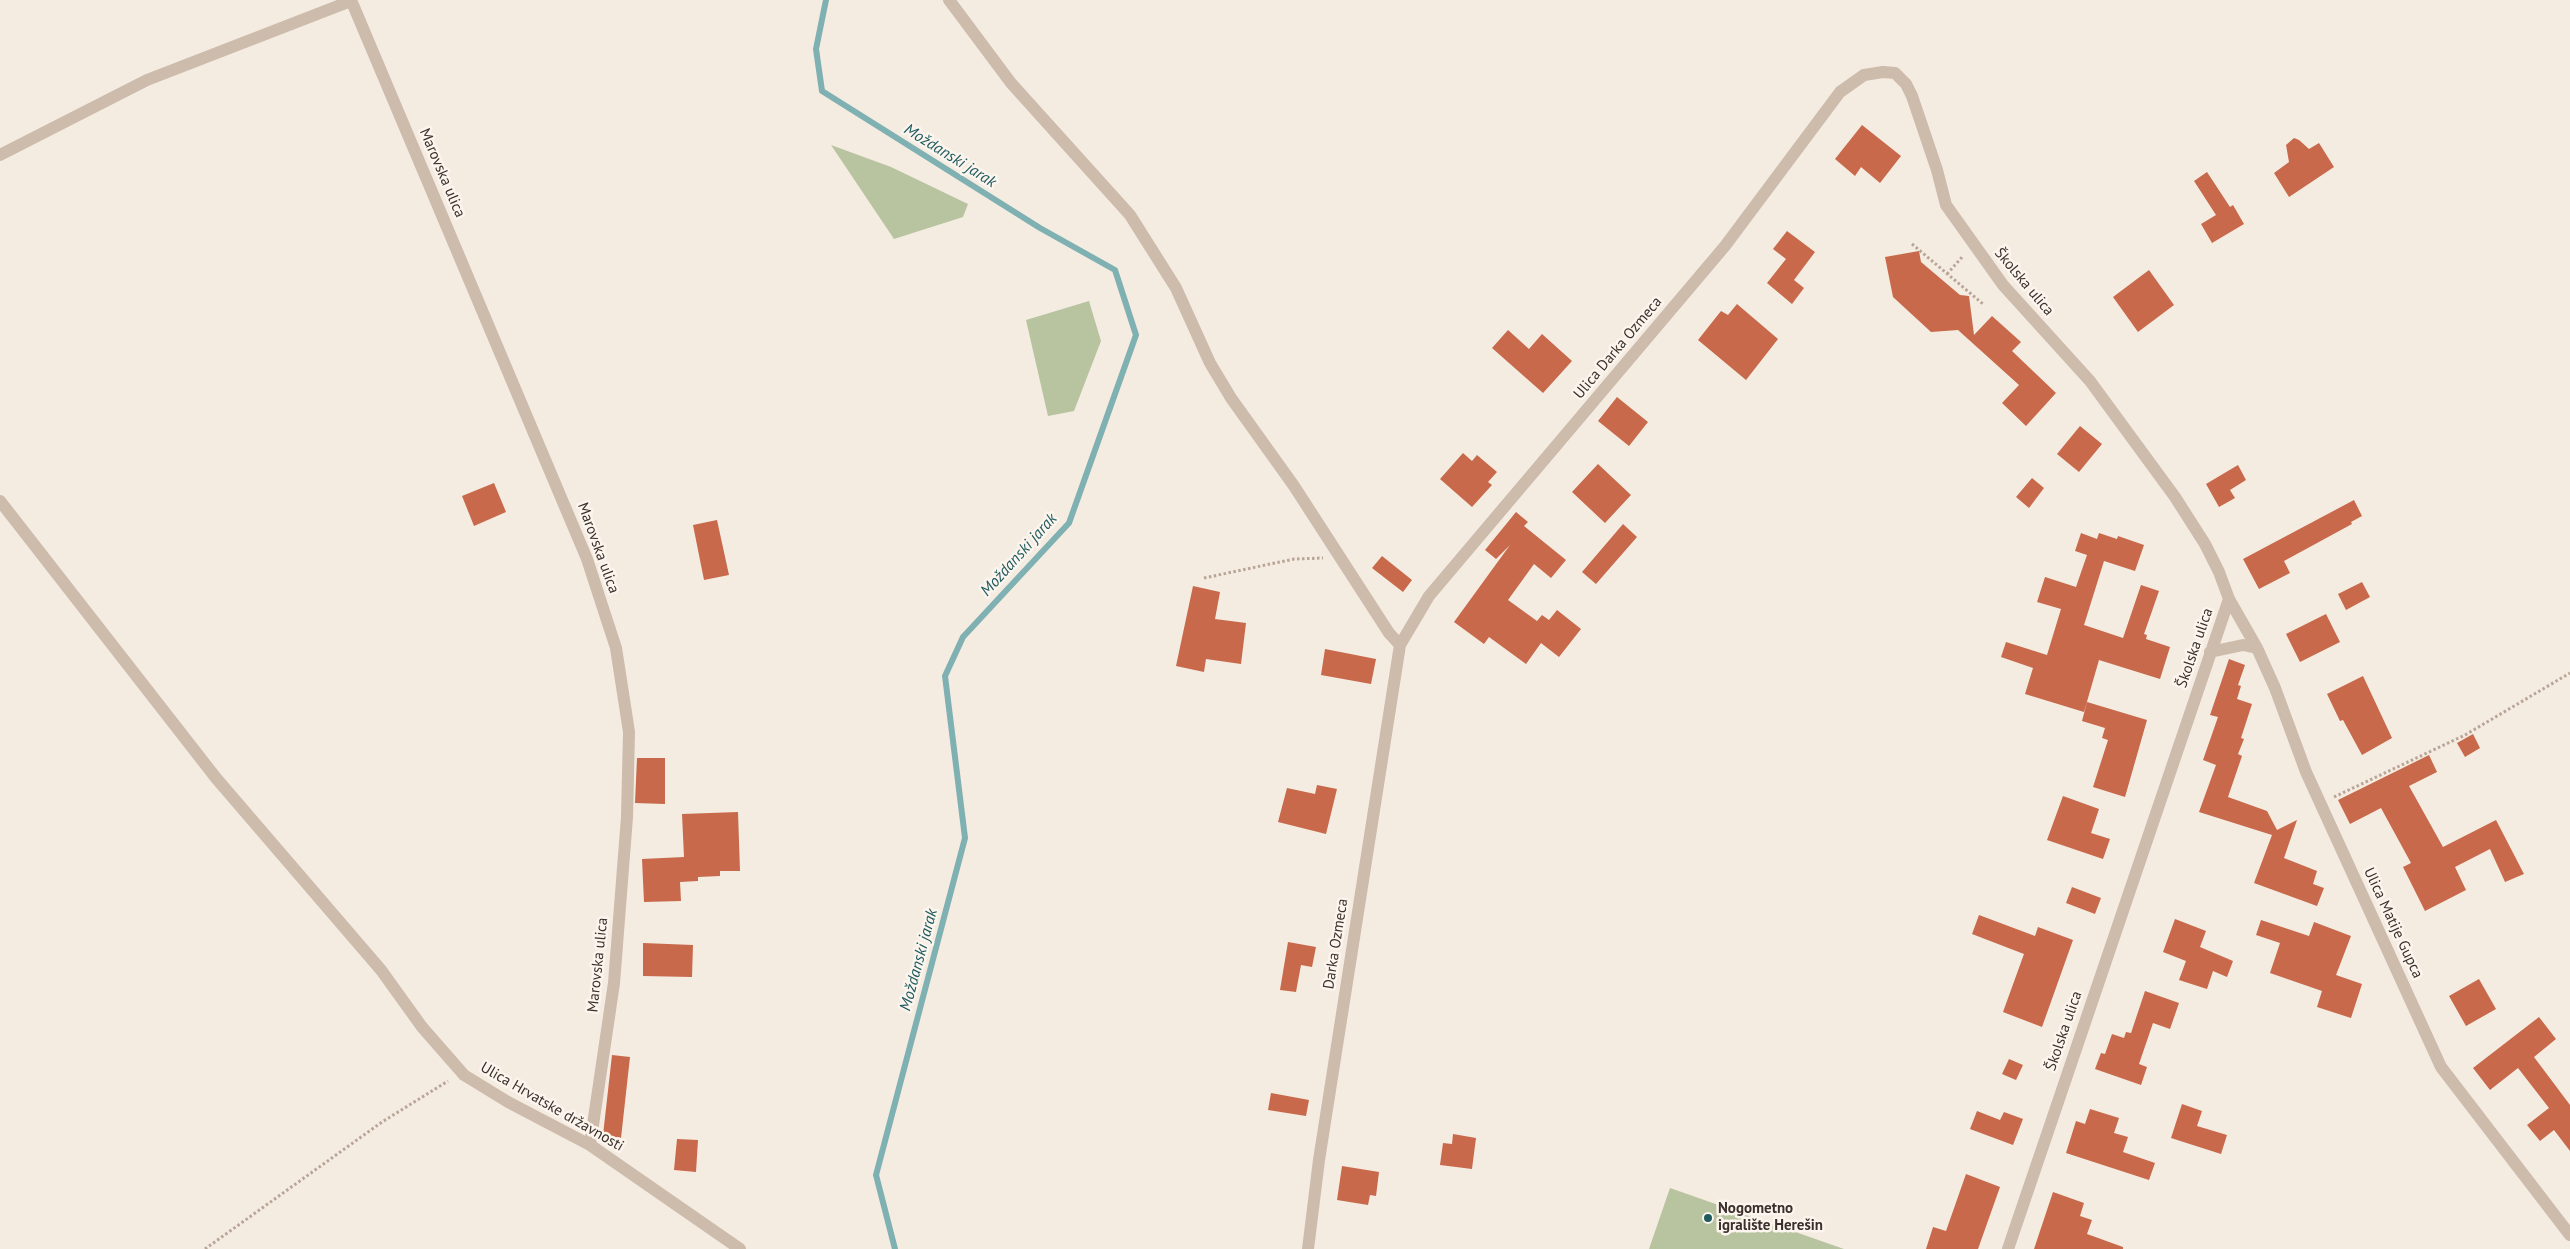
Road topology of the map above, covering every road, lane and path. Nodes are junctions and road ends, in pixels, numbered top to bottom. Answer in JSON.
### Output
{"nodes":[{"id":1,"x":949,"y":0,"type":"edge"},
{"id":2,"x":351,"y":1,"type":"edge"},
{"id":3,"x":1864,"y":75,"type":"joint"},
{"id":4,"x":0,"y":155,"type":"edge"},
{"id":5,"x":1912,"y":244,"type":"dead end"},
{"id":6,"x":1973,"y":246,"type":"junction"},
{"id":7,"x":1947,"y":274,"type":"junction"},
{"id":8,"x":1983,"y":304,"type":"dead end"},
{"id":9,"x":0,"y":501,"type":"edge"},
{"id":10,"x":1343,"y":562,"type":"junction"},
{"id":11,"x":1204,"y":578,"type":"dead end"},
{"id":12,"x":2229,"y":599,"type":"junction"},
{"id":13,"x":1400,"y":645,"type":"junction"},
{"id":14,"x":2257,"y":648,"type":"junction"},
{"id":15,"x":2210,"y":652,"type":"junction"},
{"id":16,"x":2570,"y":674,"type":"edge"},
{"id":17,"x":2320,"y":804,"type":"junction"},
{"id":18,"x":464,"y":1074,"type":"junction"},
{"id":19,"x":590,"y":1145,"type":"junction"},
{"id":20,"x":2570,"y":1235,"type":"edge"},
{"id":21,"x":205,"y":1249,"type":"edge"},
{"id":22,"x":740,"y":1249,"type":"edge"},
{"id":23,"x":1308,"y":1249,"type":"edge"},
{"id":24,"x":2008,"y":1249,"type":"edge"}],
"edges":[{"from":1,"to":10,"type":"street"},
{"from":2,"to":4,"type":"street"},
{"from":2,"to":19,"type":"street","name":"Marovska ulica"},
{"from":3,"to":6,"type":"street","name":"Školska ulica"},
{"from":3,"to":13,"type":"street","name":"Ulica Darka Ozmeca"},
{"from":5,"to":7,"type":"path"},
{"from":6,"to":7,"type":"path"},
{"from":6,"to":12,"type":"street","name":"Školska ulica"},
{"from":7,"to":8,"type":"path"},
{"from":9,"to":18,"type":"street","name":"Ulica Hrvatske državnosti"},
{"from":10,"to":11,"type":"path"},
{"from":10,"to":13,"type":"street"},
{"from":12,"to":14,"type":"street","name":"Ulica Matije Gupca"},
{"from":12,"to":15,"type":"street","name":"Školska ulica"},
{"from":13,"to":23,"type":"street","name":"Darka Ozmeca"},
{"from":14,"to":15,"type":"street"},
{"from":14,"to":17,"type":"street","name":"Ulica Matije Gupca"},
{"from":15,"to":24,"type":"street","name":"Školska ulica"},
{"from":16,"to":17,"type":"path"},
{"from":17,"to":20,"type":"street","name":"Ulica Matije Gupca"},
{"from":18,"to":19,"type":"street","name":"Ulica Hrvatske državnosti"},
{"from":18,"to":21,"type":"path"},
{"from":19,"to":22,"type":"street","name":"Ulica Hrvatske državnosti"}]}
